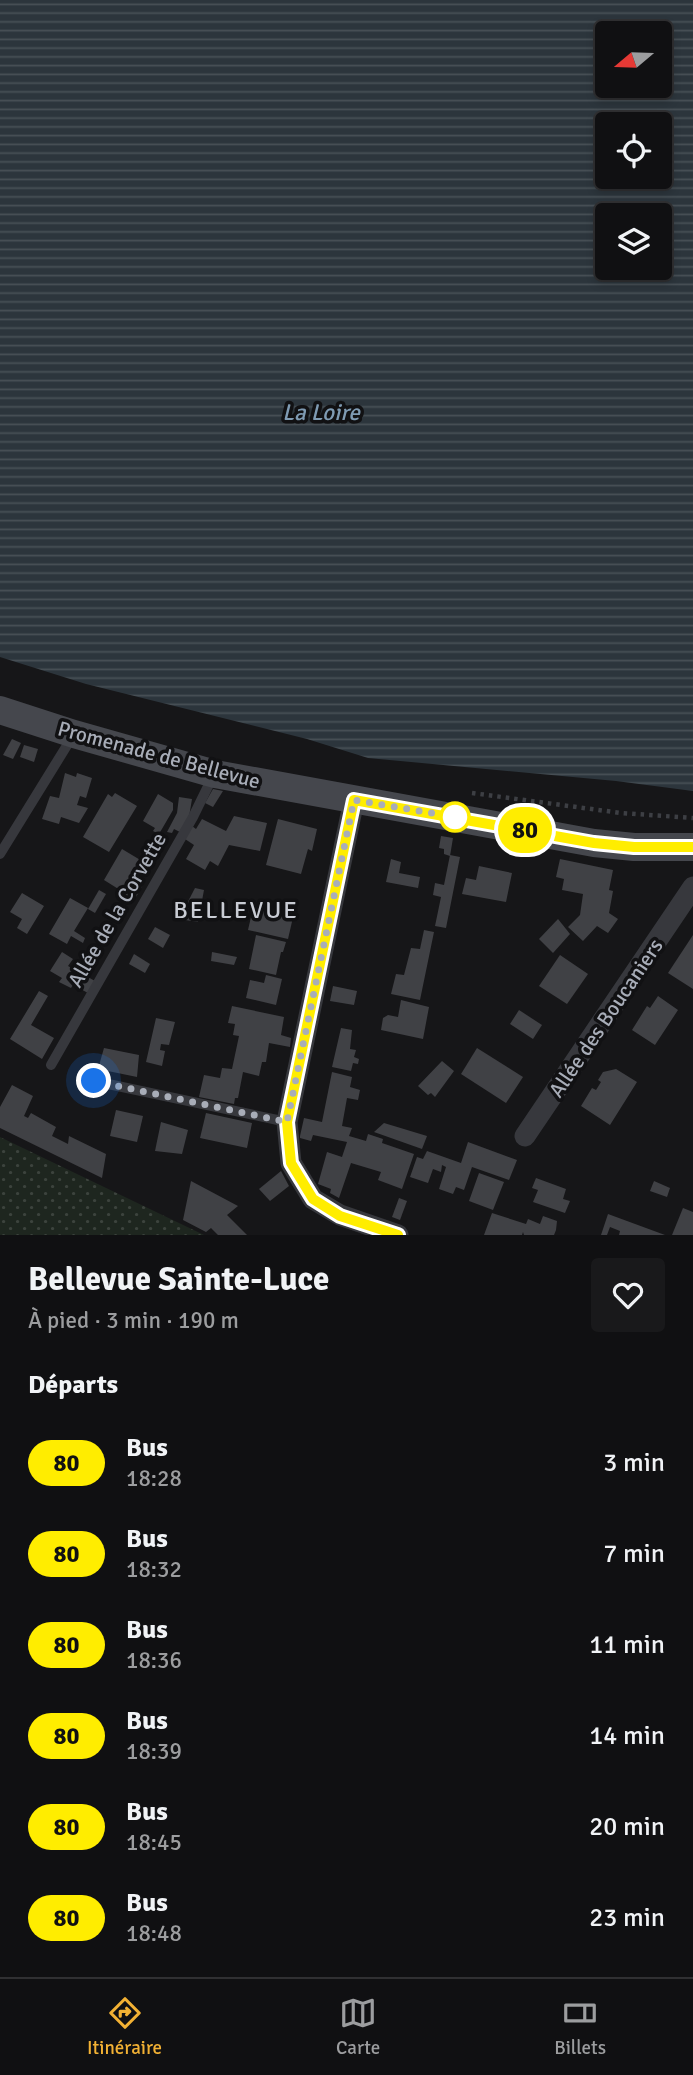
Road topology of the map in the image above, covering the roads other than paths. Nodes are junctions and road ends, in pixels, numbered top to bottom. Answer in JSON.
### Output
{"nodes":[{"id":1,"x":0,"y":710,"type":"edge"},
{"id":2,"x":74,"y":734,"type":"junction"},
{"id":3,"x":215,"y":774,"type":"junction"},
{"id":4,"x":354,"y":800,"type":"junction"},
{"id":5,"x":693,"y":847,"type":"edge"},
{"id":6,"x":0,"y":854,"type":"edge"},
{"id":7,"x":691,"y":894,"type":"edge"},
{"id":8,"x":51,"y":1065,"type":"dead end"},
{"id":9,"x":94,"y":1081,"type":"dead end"},
{"id":10,"x":287,"y":1122,"type":"junction"},
{"id":11,"x":525,"y":1136,"type":"dead end"},
{"id":12,"x":398,"y":1235,"type":"edge"}],
"edges":[{"from":1,"to":2,"type":"street","name":"Promenade de Bellevue"},
{"from":2,"to":3,"type":"street","name":"Promenade de Bellevue"},
{"from":2,"to":6,"type":"lane"},
{"from":3,"to":4,"type":"street","name":"Promenade de Bellevue"},
{"from":3,"to":8,"type":"lane","name":"Allée de la Corvette"},
{"from":4,"to":5,"type":"street","name":"Promenade de Bellevue"},
{"from":4,"to":10,"type":"street"},
{"from":7,"to":11,"type":"street","name":"Allée des Boucaniers"},
{"from":9,"to":10,"type":"lane"},
{"from":10,"to":12,"type":"street"}]}
